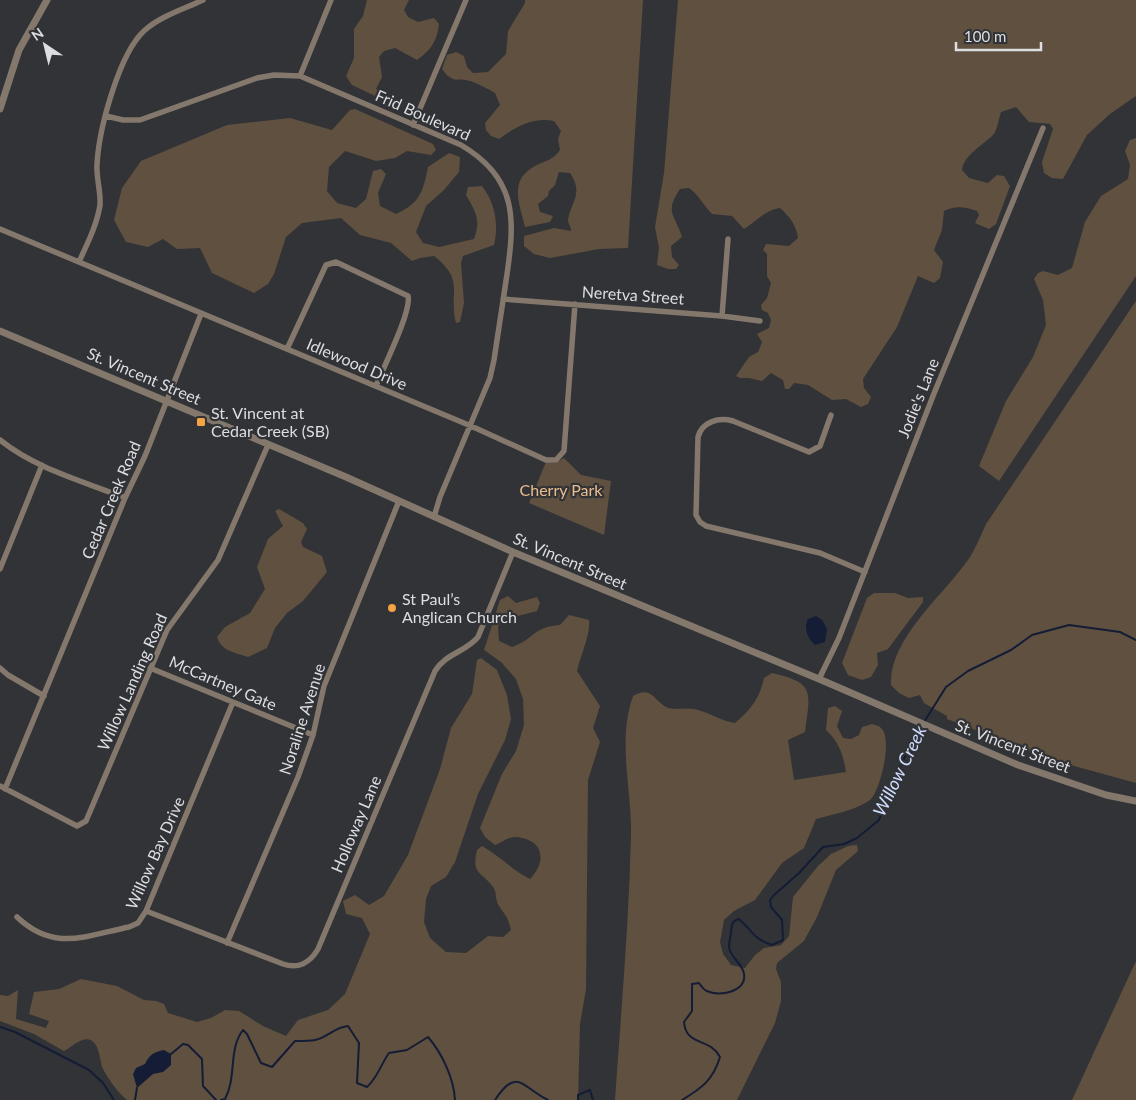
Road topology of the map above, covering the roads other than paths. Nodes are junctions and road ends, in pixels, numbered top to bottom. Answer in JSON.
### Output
{"nodes":[{"id":1,"x":47,"y":0,"type":"edge"},
{"id":2,"x":203,"y":0,"type":"edge"},
{"id":3,"x":331,"y":0,"type":"edge"},
{"id":4,"x":466,"y":0,"type":"edge"},
{"id":5,"x":300,"y":76,"type":"junction"},
{"id":6,"x":0,"y":109,"type":"edge"},
{"id":7,"x":106,"y":116,"type":"junction"},
{"id":8,"x":413,"y":125,"type":"junction"},
{"id":9,"x":1043,"y":128,"type":"dead end"},
{"id":10,"x":0,"y":229,"type":"edge"},
{"id":11,"x":728,"y":239,"type":"dead end"},
{"id":12,"x":79,"y":262,"type":"junction"},
{"id":13,"x":503,"y":298,"type":"junction"},
{"id":14,"x":575,"y":304,"type":"junction"},
{"id":15,"x":201,"y":314,"type":"junction"},
{"id":16,"x":722,"y":316,"type":"junction"},
{"id":17,"x":760,"y":321,"type":"dead end"},
{"id":18,"x":0,"y":331,"type":"edge"},
{"id":19,"x":287,"y":349,"type":"junction"},
{"id":20,"x":376,"y":386,"type":"junction"},
{"id":21,"x":166,"y":401,"type":"junction"},
{"id":22,"x":831,"y":415,"type":"dead end"},
{"id":23,"x":471,"y":426,"type":"junction"},
{"id":24,"x":0,"y":440,"type":"edge"},
{"id":25,"x":268,"y":445,"type":"junction"},
{"id":26,"x":42,"y":465,"type":"junction"},
{"id":27,"x":125,"y":498,"type":"junction"},
{"id":28,"x":399,"y":501,"type":"junction"},
{"id":29,"x":434,"y":517,"type":"junction"},
{"id":30,"x":513,"y":552,"type":"junction"},
{"id":31,"x":0,"y":568,"type":"edge"},
{"id":32,"x":865,"y":572,"type":"junction"},
{"id":33,"x":0,"y":668,"type":"edge"},
{"id":34,"x":150,"y":668,"type":"junction"},
{"id":35,"x":818,"y":679,"type":"junction"},
{"id":36,"x":44,"y":696,"type":"junction"},
{"id":37,"x":233,"y":702,"type":"junction"},
{"id":38,"x":313,"y":735,"type":"junction"},
{"id":39,"x":2,"y":787,"type":"edge"},
{"id":40,"x":1136,"y":801,"type":"edge"},
{"id":41,"x":146,"y":911,"type":"junction"},
{"id":42,"x":17,"y":916,"type":"dead end"},
{"id":43,"x":228,"y":943,"type":"junction"}],
"edges":[{"from":1,"to":6,"type":"street"},
{"from":2,"to":7,"type":"street"},
{"from":3,"to":5,"type":"street"},
{"from":4,"to":8,"type":"street"},
{"from":5,"to":7,"type":"street","name":"Frid Boulevard"},
{"from":5,"to":8,"type":"street","name":"Frid Boulevard"},
{"from":7,"to":12,"type":"street"},
{"from":8,"to":13,"type":"street","name":"Frid Boulevard"},
{"from":9,"to":32,"type":"street","name":"Jodie's Lane"},
{"from":10,"to":12,"type":"street","name":"Idlewood Drive"},
{"from":11,"to":16,"type":"street"},
{"from":12,"to":15,"type":"street","name":"Idlewood Drive"},
{"from":13,"to":14,"type":"street","name":"Neretva Street"},
{"from":13,"to":23,"type":"street","name":"Frid Boulevard"},
{"from":14,"to":16,"type":"street","name":"Neretva Street"},
{"from":14,"to":23,"type":"street","name":"Idlewood Drive"},
{"from":15,"to":19,"type":"street","name":"Idlewood Drive"},
{"from":15,"to":21,"type":"street","name":"Cedar Creek Road"},
{"from":16,"to":17,"type":"street","name":"Neretva Street"},
{"from":18,"to":21,"type":"street","name":"St. Vincent Street"},
{"from":19,"to":20,"type":"street","name":"Idlewood Drive"},
{"from":19,"to":20,"type":"street"},
{"from":20,"to":23,"type":"street","name":"Idlewood Drive"},
{"from":21,"to":25,"type":"street","name":"St. Vincent Street"},
{"from":21,"to":27,"type":"street","name":"Cedar Creek Road"},
{"from":22,"to":32,"type":"street"},
{"from":23,"to":29,"type":"street","name":"Frid Boulevard"},
{"from":24,"to":26,"type":"street"},
{"from":25,"to":28,"type":"street","name":"St. Vincent Street"},
{"from":25,"to":34,"type":"street","name":"Willow Landing Road"},
{"from":26,"to":27,"type":"street"},
{"from":26,"to":31,"type":"street"},
{"from":27,"to":36,"type":"street","name":"Cedar Creek Road"},
{"from":28,"to":29,"type":"street","name":"St. Vincent Street"},
{"from":28,"to":38,"type":"street","name":"Noraline Avenue"},
{"from":29,"to":30,"type":"street","name":"St. Vincent Street"},
{"from":30,"to":35,"type":"street","name":"St. Vincent Street"},
{"from":30,"to":43,"type":"street","name":"Holloway Lane"},
{"from":32,"to":35,"type":"street","name":"Jodie's Lane"},
{"from":33,"to":36,"type":"street"},
{"from":34,"to":37,"type":"street","name":"McCartney Gate"},
{"from":34,"to":39,"type":"street","name":"Willow Landing Road"},
{"from":35,"to":40,"type":"street","name":"St. Vincent Street"},
{"from":36,"to":39,"type":"street","name":"Cedar Creek Road"},
{"from":37,"to":38,"type":"street","name":"McCartney Gate"},
{"from":37,"to":41,"type":"street","name":"Willow Bay Drive"},
{"from":38,"to":43,"type":"street","name":"Noraline Avenue"},
{"from":41,"to":42,"type":"street","name":"Willow Bay Drive"},
{"from":41,"to":43,"type":"street","name":"Holloway Lane"}]}
